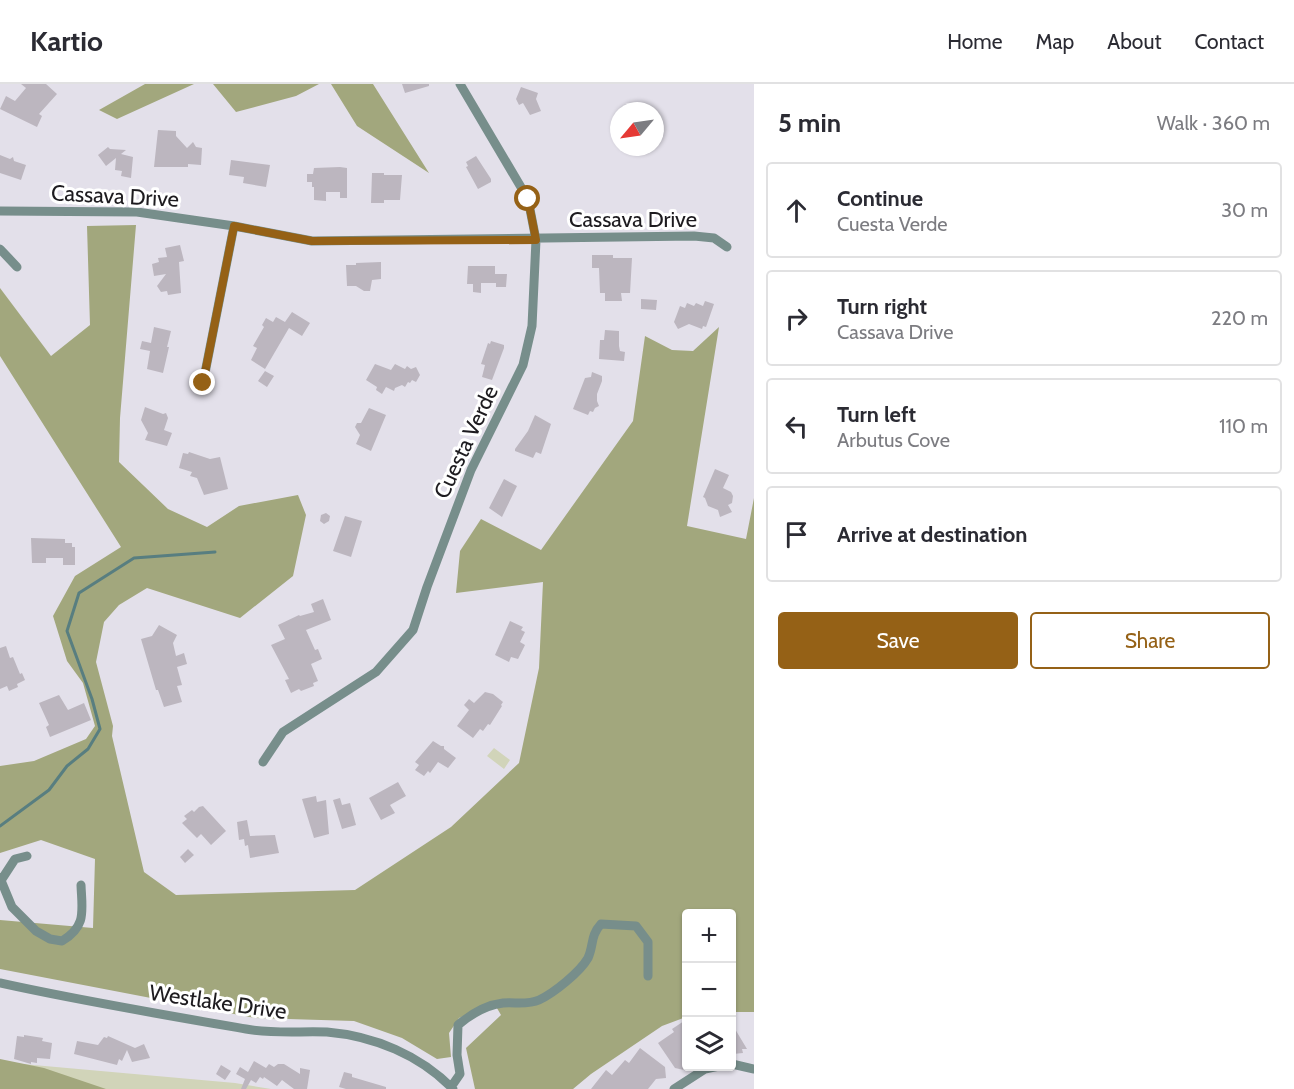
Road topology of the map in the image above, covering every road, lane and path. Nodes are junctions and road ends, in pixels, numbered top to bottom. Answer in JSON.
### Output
{"nodes":[{"id":1,"x":460,"y":84,"type":"edge"},
{"id":2,"x":0,"y":211,"type":"edge"},
{"id":3,"x":234,"y":226,"type":"junction"},
{"id":4,"x":536,"y":240,"type":"junction"},
{"id":5,"x":727,"y":247,"type":"dead end"},
{"id":6,"x":0,"y":249,"type":"edge"},
{"id":7,"x":17,"y":267,"type":"dead end"},
{"id":8,"x":203,"y":383,"type":"dead end"},
{"id":9,"x":263,"y":762,"type":"dead end"},
{"id":10,"x":27,"y":856,"type":"dead end"},
{"id":11,"x":1,"y":878,"type":"edge"},
{"id":12,"x":81,"y":885,"type":"dead end"},
{"id":13,"x":648,"y":976,"type":"dead end"},
{"id":14,"x":0,"y":982,"type":"edge"},
{"id":15,"x":736,"y":1065,"type":"edge"},
{"id":16,"x":754,"y":1069,"type":"edge"},
{"id":17,"x":702,"y":1071,"type":"edge"},
{"id":18,"x":452,"y":1088,"type":"edge"},
{"id":19,"x":674,"y":1089,"type":"edge"}],
"edges":[{"from":1,"to":4,"type":"street","name":"Cuesta Verde"},
{"from":2,"to":3,"type":"street","name":"Cassava Drive"},
{"from":3,"to":4,"type":"street","name":"Cassava Drive"},
{"from":3,"to":8,"type":"street"},
{"from":4,"to":5,"type":"street","name":"Cassava Drive"},
{"from":4,"to":9,"type":"street","name":"Cuesta Verde"},
{"from":6,"to":7,"type":"street"},
{"from":10,"to":11,"type":"street"},
{"from":11,"to":12,"type":"street"},
{"from":13,"to":18,"type":"street"},
{"from":14,"to":18,"type":"street","name":"Westlake Drive"},
{"from":15,"to":16,"type":"street"},
{"from":17,"to":19,"type":"street"}]}
